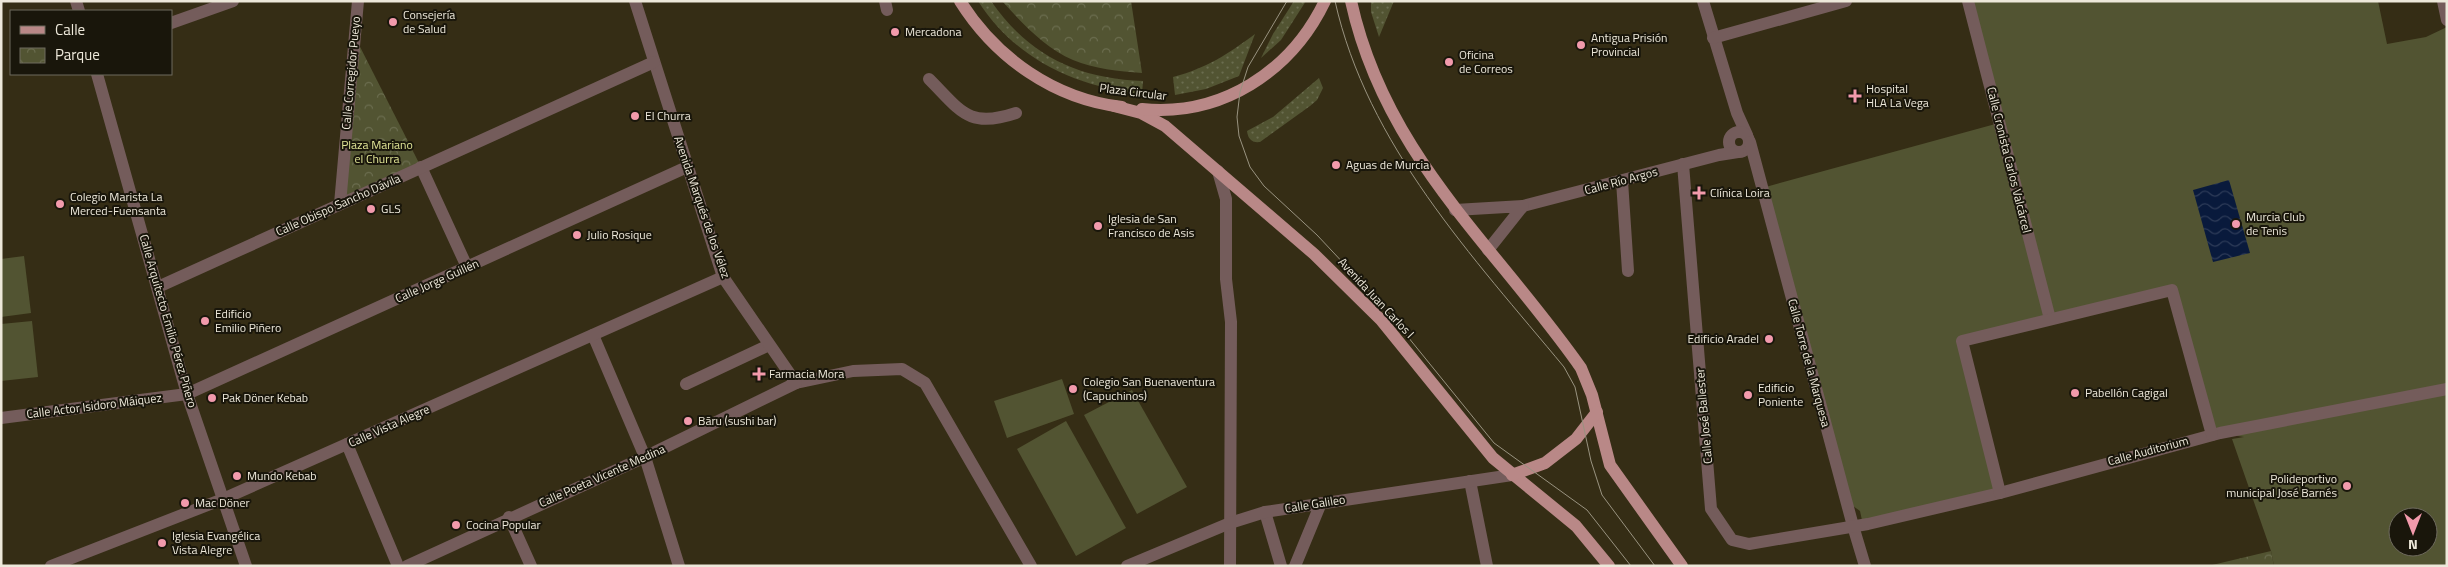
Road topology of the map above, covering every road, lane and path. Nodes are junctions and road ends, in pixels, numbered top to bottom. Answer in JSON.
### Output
{"nodes":[{"id":1,"x":233,"y":1,"type":"edge"},
{"id":2,"x":358,"y":1,"type":"edge"},
{"id":3,"x":635,"y":1,"type":"edge"},
{"id":4,"x":960,"y":1,"type":"edge"},
{"id":5,"x":1325,"y":1,"type":"edge"},
{"id":6,"x":1351,"y":1,"type":"edge"},
{"id":7,"x":1703,"y":1,"type":"edge"},
{"id":8,"x":1968,"y":1,"type":"edge"},
{"id":9,"x":2443,"y":1,"type":"edge"},
{"id":10,"x":1844,"y":2,"type":"edge"},
{"id":11,"x":2447,"y":20,"type":"edge"},
{"id":12,"x":172,"y":23,"type":"edge"},
{"id":13,"x":1713,"y":38,"type":"junction"},
{"id":14,"x":654,"y":62,"type":"junction"},
{"id":15,"x":97,"y":75,"type":"edge"},
{"id":16,"x":929,"y":79,"type":"dead end"},
{"id":17,"x":1114,"y":106,"type":"junction"},
{"id":18,"x":1738,"y":112,"type":"junction"},
{"id":19,"x":1016,"y":113,"type":"dead end"},
{"id":20,"x":1731,"y":138,"type":"junction"},
{"id":21,"x":1744,"y":145,"type":"junction"},
{"id":22,"x":1719,"y":155,"type":"junction"},
{"id":23,"x":1683,"y":164,"type":"junction"},
{"id":24,"x":421,"y":167,"type":"junction"},
{"id":25,"x":687,"y":167,"type":"junction"},
{"id":26,"x":1218,"y":171,"type":"junction"},
{"id":27,"x":1622,"y":180,"type":"junction"},
{"id":28,"x":340,"y":204,"type":"junction"},
{"id":29,"x":1524,"y":206,"type":"junction"},
{"id":30,"x":1455,"y":210,"type":"junction"},
{"id":31,"x":1488,"y":250,"type":"junction"},
{"id":32,"x":467,"y":267,"type":"junction"},
{"id":33,"x":1628,"y":271,"type":"dead end"},
{"id":34,"x":723,"y":278,"type":"junction"},
{"id":35,"x":158,"y":287,"type":"junction"},
{"id":36,"x":2050,"y":319,"type":"junction"},
{"id":37,"x":593,"y":335,"type":"junction"},
{"id":38,"x":769,"y":345,"type":"junction"},
{"id":39,"x":796,"y":383,"type":"junction"},
{"id":40,"x":686,"y":384,"type":"dead end"},
{"id":41,"x":2447,"y":389,"type":"edge"},
{"id":42,"x":187,"y":394,"type":"junction"},
{"id":43,"x":1598,"y":412,"type":"junction"},
{"id":44,"x":1,"y":418,"type":"edge"},
{"id":45,"x":2212,"y":434,"type":"junction"},
{"id":46,"x":347,"y":444,"type":"junction"},
{"id":47,"x":645,"y":457,"type":"junction"},
{"id":48,"x":1512,"y":475,"type":"junction"},
{"id":49,"x":1470,"y":481,"type":"junction"},
{"id":50,"x":2000,"y":493,"type":"junction"},
{"id":51,"x":223,"y":499,"type":"junction"},
{"id":52,"x":1321,"y":503,"type":"junction"},
{"id":53,"x":1265,"y":512,"type":"junction"},
{"id":54,"x":509,"y":517,"type":"junction"},
{"id":55,"x":1230,"y":523,"type":"junction"},
{"id":56,"x":1853,"y":526,"type":"junction"},
{"id":57,"x":84,"y":553,"type":"junction"},
{"id":58,"x":51,"y":566,"type":"edge"},
{"id":59,"x":88,"y":566,"type":"edge"},
{"id":60,"x":246,"y":566,"type":"edge"},
{"id":61,"x":398,"y":566,"type":"edge"},
{"id":62,"x":407,"y":566,"type":"edge"},
{"id":63,"x":531,"y":566,"type":"edge"},
{"id":64,"x":679,"y":566,"type":"edge"},
{"id":65,"x":1032,"y":566,"type":"edge"},
{"id":66,"x":1127,"y":566,"type":"edge"},
{"id":67,"x":1230,"y":566,"type":"edge"},
{"id":68,"x":1281,"y":566,"type":"edge"},
{"id":69,"x":1295,"y":566,"type":"edge"},
{"id":70,"x":1486,"y":566,"type":"edge"},
{"id":71,"x":1609,"y":566,"type":"edge"},
{"id":72,"x":1682,"y":566,"type":"edge"},
{"id":73,"x":1865,"y":566,"type":"edge"}],
"edges":[{"from":1,"to":12,"type":"street"},
{"from":2,"to":28,"type":"street","name":"Calle Corregidor Pueyo"},
{"from":3,"to":14,"type":"street","name":"Avenida Marqués de los Vélez"},
{"from":4,"to":17,"type":"main road","name":"Plaza Circular"},
{"from":5,"to":17,"type":"main road","name":"Plaza Circular"},
{"from":6,"to":30,"type":"main road"},
{"from":7,"to":13,"type":"street"},
{"from":8,"to":36,"type":"street","name":"Calle Cronista Carlos Valcárcel"},
{"from":9,"to":11,"type":"street"},
{"from":10,"to":13,"type":"street"},
{"from":13,"to":18,"type":"street"},
{"from":14,"to":24,"type":"street","name":"Calle Obispo Sancho Dávila"},
{"from":14,"to":25,"type":"street","name":"Avenida Marqués de los Vélez"},
{"from":15,"to":35,"type":"street","name":"Calle Arquitecto Emilio Pérez Piñero"},
{"from":16,"to":19,"type":"street"},
{"from":17,"to":26,"type":"main road","name":"Avenida Juan Carlos I"},
{"from":18,"to":20,"type":"street"},
{"from":18,"to":21,"type":"street"},
{"from":20,"to":21,"type":"street"},
{"from":20,"to":21,"type":"street"},
{"from":20,"to":22,"type":"street"},
{"from":21,"to":22,"type":"street","name":"Calle Río Argos"},
{"from":21,"to":56,"type":"street","name":"Calle Torre de la Marquesa"},
{"from":22,"to":23,"type":"street","name":"Calle Río Argos"},
{"from":23,"to":27,"type":"street","name":"Calle Río Argos"},
{"from":23,"to":56,"type":"street","name":"Calle José Ballester"},
{"from":24,"to":28,"type":"street","name":"Calle Obispo Sancho Dávila"},
{"from":24,"to":32,"type":"street"},
{"from":25,"to":32,"type":"street","name":"Calle Jorge Guillén"},
{"from":25,"to":34,"type":"street","name":"Avenida Marqués de los Vélez"},
{"from":26,"to":48,"type":"main road","name":"Avenida Juan Carlos I"},
{"from":26,"to":55,"type":"street"},
{"from":27,"to":29,"type":"street","name":"Calle Río Argos"},
{"from":27,"to":33,"type":"street"},
{"from":28,"to":35,"type":"street","name":"Calle Obispo Sancho Dávila"},
{"from":29,"to":30,"type":"street","name":"Calle Río Argos"},
{"from":29,"to":31,"type":"street"},
{"from":30,"to":31,"type":"main road"},
{"from":31,"to":43,"type":"main road"},
{"from":32,"to":42,"type":"street","name":"Calle Jorge Guillén"},
{"from":34,"to":37,"type":"street","name":"Calle Vista Alegre"},
{"from":34,"to":38,"type":"street","name":"Avenida Marqués de los Vélez"},
{"from":35,"to":42,"type":"street","name":"Calle Arquitecto Emilio Pérez Piñero"},
{"from":36,"to":45,"type":"street"},
{"from":36,"to":50,"type":"street"},
{"from":37,"to":46,"type":"street","name":"Calle Vista Alegre"},
{"from":37,"to":47,"type":"street"},
{"from":38,"to":39,"type":"street","name":"Avenida Marqués de los Vélez"},
{"from":38,"to":40,"type":"street"},
{"from":39,"to":47,"type":"street","name":"Calle Poeta Vicente Medina"},
{"from":39,"to":65,"type":"street"},
{"from":41,"to":45,"type":"street","name":"Calle Auditorium"},
{"from":42,"to":44,"type":"street","name":"Calle Actor Isidoro Máiquez"},
{"from":42,"to":51,"type":"street","name":"Calle Arquitecto Emilio Pérez Piñero"},
{"from":43,"to":48,"type":"main road"},
{"from":43,"to":72,"type":"main road"},
{"from":45,"to":50,"type":"street","name":"Calle Auditorium"},
{"from":46,"to":51,"type":"street","name":"Calle Vista Alegre"},
{"from":46,"to":61,"type":"street"},
{"from":47,"to":54,"type":"street","name":"Calle Poeta Vicente Medina"},
{"from":47,"to":64,"type":"street"},
{"from":48,"to":49,"type":"street","name":"Calle Galileo"},
{"from":48,"to":71,"type":"main road","name":"Avenida Juan Carlos I"},
{"from":49,"to":52,"type":"street","name":"Calle Galileo"},
{"from":49,"to":70,"type":"street"},
{"from":50,"to":56,"type":"street","name":"Calle Auditorium"},
{"from":51,"to":57,"type":"street","name":"Calle Vista Alegre"},
{"from":51,"to":60,"type":"street","name":"Calle Arquitecto Emilio Pérez Piñero"},
{"from":52,"to":53,"type":"street","name":"Calle Galileo"},
{"from":52,"to":69,"type":"street"},
{"from":53,"to":55,"type":"street","name":"Calle Galileo"},
{"from":53,"to":68,"type":"street"},
{"from":54,"to":62,"type":"street","name":"Calle Poeta Vicente Medina"},
{"from":54,"to":63,"type":"street"},
{"from":55,"to":66,"type":"street","name":"Calle Galileo"},
{"from":55,"to":67,"type":"street"},
{"from":56,"to":73,"type":"street","name":"Calle Torre de la Marquesa"},
{"from":57,"to":58,"type":"street","name":"Calle Vista Alegre"},
{"from":57,"to":59,"type":"street"}]}
